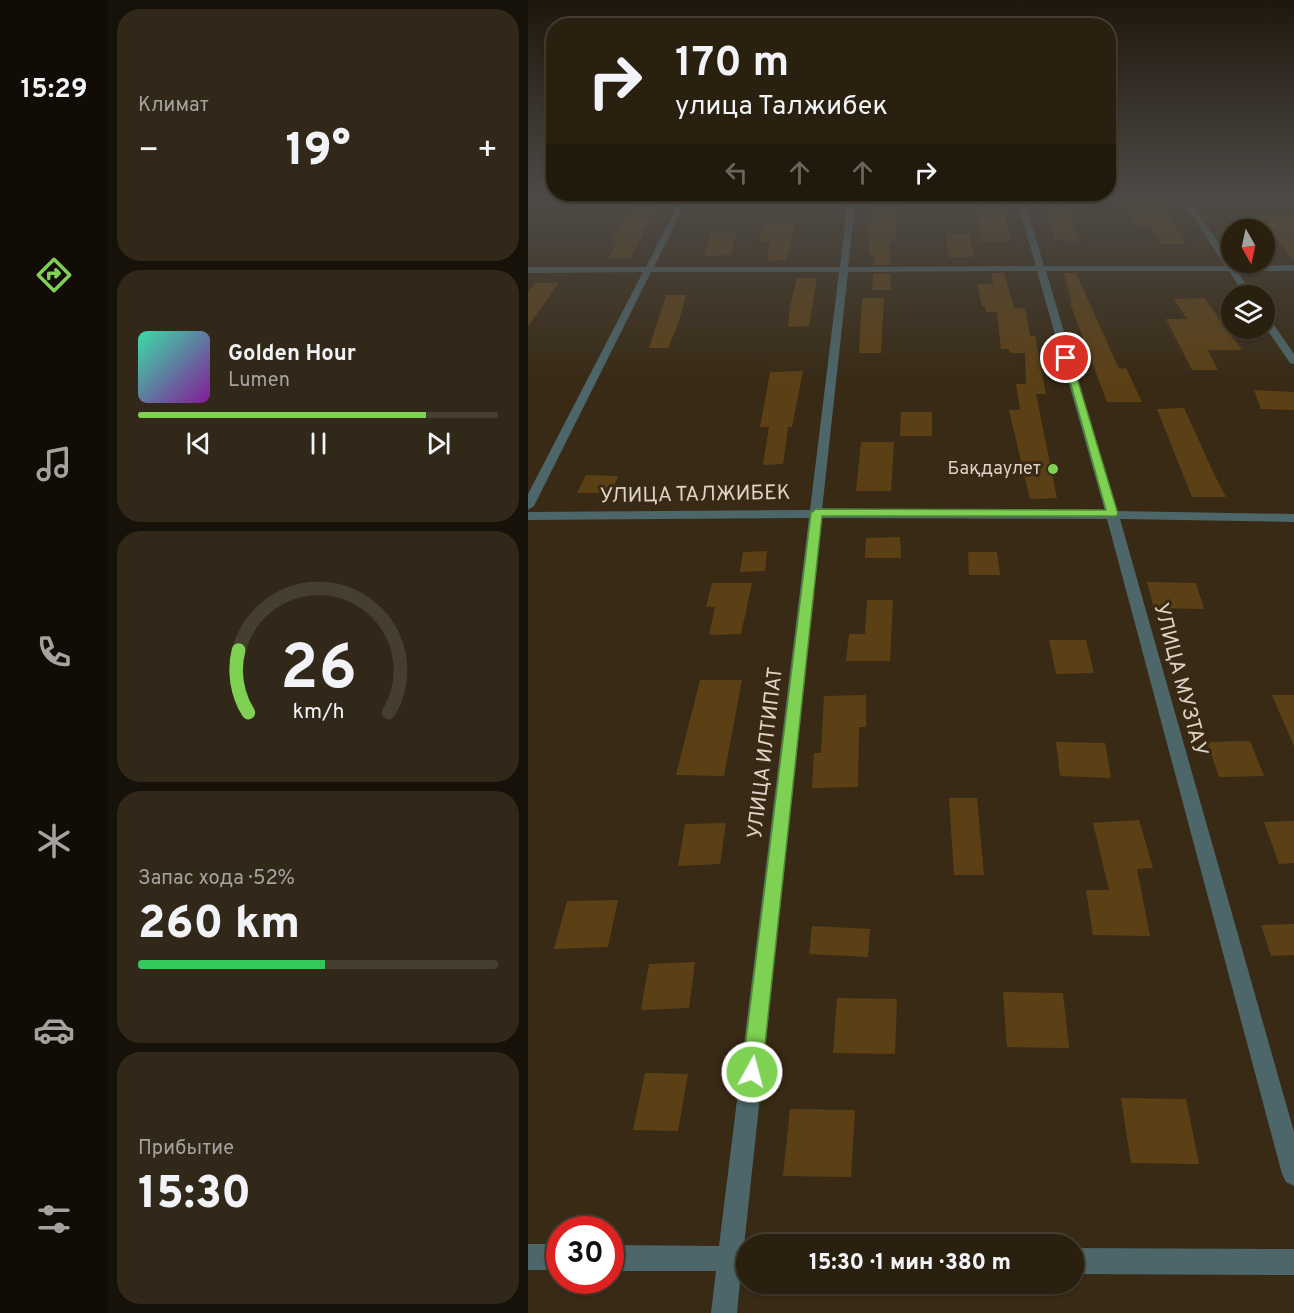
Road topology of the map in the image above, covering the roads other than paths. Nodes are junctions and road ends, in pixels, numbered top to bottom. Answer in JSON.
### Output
{"nodes":[{"id":1,"x":654,"y":259,"type":"edge"},
{"id":2,"x":845,"y":259,"type":"edge"},
{"id":3,"x":1037,"y":259,"type":"edge"},
{"id":4,"x":1221,"y":268,"type":"edge"},
{"id":5,"x":1275,"y":268,"type":"edge"},
{"id":6,"x":1294,"y":268,"type":"edge"},
{"id":7,"x":1040,"y":269,"type":"junction"},
{"id":8,"x":528,"y":270,"type":"edge"},
{"id":9,"x":648,"y":270,"type":"junction"},
{"id":10,"x":844,"y":270,"type":"junction"},
{"id":11,"x":1275,"y":333,"type":"edge"},
{"id":12,"x":1294,"y":361,"type":"edge"},
{"id":13,"x":528,"y":506,"type":"edge"},
{"id":14,"x":816,"y":513,"type":"junction"},
{"id":15,"x":1112,"y":514,"type":"junction"},
{"id":16,"x":528,"y":516,"type":"edge"},
{"id":17,"x":1294,"y":518,"type":"edge"},
{"id":18,"x":1294,"y":1174,"type":"edge"},
{"id":19,"x":742,"y":1234,"type":"edge"},
{"id":20,"x":528,"y":1257,"type":"edge"},
{"id":21,"x":546,"y":1257,"type":"edge"},
{"id":22,"x":624,"y":1258,"type":"edge"},
{"id":23,"x":736,"y":1259,"type":"edge"},
{"id":24,"x":1084,"y":1261,"type":"edge"},
{"id":25,"x":1294,"y":1262,"type":"edge"},
{"id":26,"x":736,"y":1270,"type":"edge"},
{"id":27,"x":724,"y":1313,"type":"edge"}],
"edges":[{"from":1,"to":9,"type":"street"},
{"from":2,"to":10,"type":"street","name":"УЛИЦА ИЛТИПАТ"},
{"from":3,"to":7,"type":"street","name":"УЛИЦА МУЗТАУ"},
{"from":4,"to":7,"type":"street"},
{"from":5,"to":6,"type":"street"},
{"from":7,"to":10,"type":"street"},
{"from":7,"to":15,"type":"street","name":"УЛИЦА МУЗТАУ"},
{"from":8,"to":9,"type":"street"},
{"from":9,"to":10,"type":"street"},
{"from":9,"to":13,"type":"street"},
{"from":10,"to":14,"type":"street","name":"УЛИЦА ИЛТИПАТ"},
{"from":11,"to":12,"type":"street"},
{"from":14,"to":15,"type":"street","name":"УЛИЦА ТАЛЖИБЕК"},
{"from":14,"to":16,"type":"street","name":"УЛИЦА ТАЛЖИБЕК"},
{"from":14,"to":19,"type":"street","name":"УЛИЦА ИЛТИПАТ"},
{"from":15,"to":17,"type":"street","name":"УЛИЦА ТАЛЖИБЕК"},
{"from":15,"to":18,"type":"street","name":"УЛИЦА МУЗТАУ"},
{"from":20,"to":21,"type":"street"},
{"from":22,"to":23,"type":"street"},
{"from":24,"to":25,"type":"street"},
{"from":26,"to":27,"type":"street","name":"УЛИЦА ИЛТИПАТ"}]}
